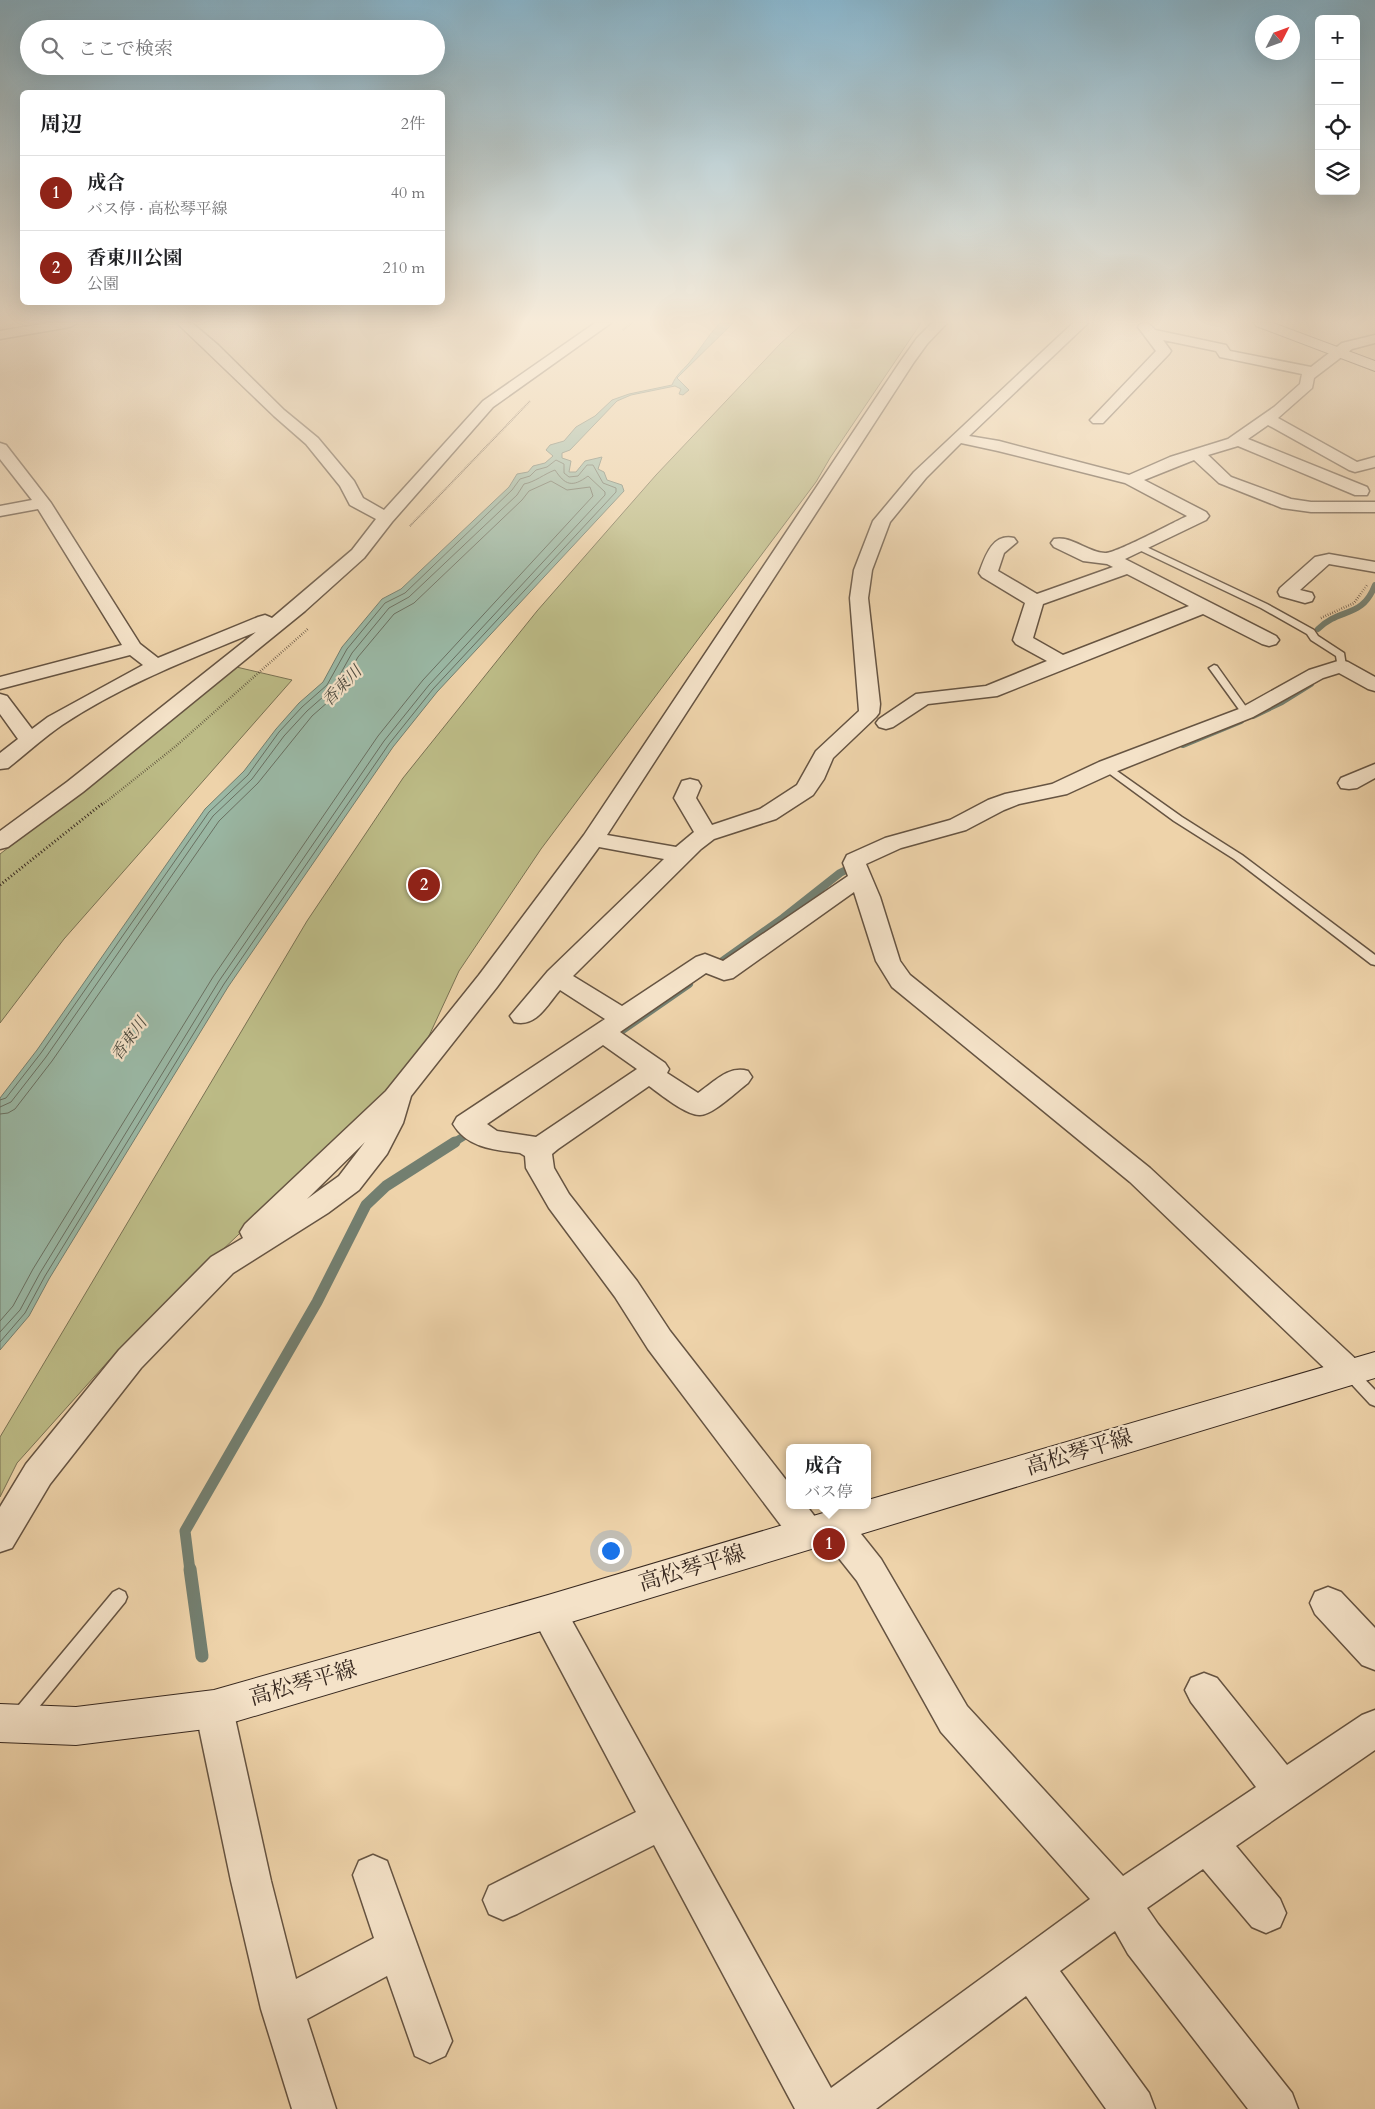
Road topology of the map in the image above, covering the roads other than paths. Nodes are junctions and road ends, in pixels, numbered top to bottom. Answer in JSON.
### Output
{"nodes":[{"id":1,"x":289,"y":421,"type":"edge"},
{"id":2,"x":472,"y":421,"type":"edge"},
{"id":3,"x":868,"y":421,"type":"edge"},
{"id":4,"x":974,"y":421,"type":"edge"},
{"id":5,"x":1264,"y":421,"type":"edge"},
{"id":6,"x":1272,"y":421,"type":"edge"},
{"id":7,"x":956,"y":438,"type":"junction"},
{"id":8,"x":1237,"y":440,"type":"junction"},
{"id":9,"x":0,"y":448,"type":"edge"},
{"id":10,"x":1197,"y":454,"type":"junction"},
{"id":11,"x":1375,"y":462,"type":"edge"},
{"id":12,"x":1131,"y":480,"type":"junction"},
{"id":13,"x":1361,"y":491,"type":"dead end"},
{"id":14,"x":43,"y":503,"type":"junction"},
{"id":15,"x":1375,"y":507,"type":"edge"},
{"id":16,"x":0,"y":511,"type":"edge"},
{"id":17,"x":386,"y":518,"type":"junction"},
{"id":18,"x":1008,"y":542,"type":"dead end"},
{"id":19,"x":1060,"y":543,"type":"dead end"},
{"id":20,"x":1138,"y":546,"type":"junction"},
{"id":21,"x":1119,"y":564,"type":"junction"},
{"id":22,"x":1371,"y":575,"type":"edge"},
{"id":23,"x":1305,"y":597,"type":"dead end"},
{"id":24,"x":1034,"y":602,"type":"junction"},
{"id":25,"x":298,"y":607,"type":"junction"},
{"id":26,"x":1204,"y":607,"type":"junction"},
{"id":27,"x":1269,"y":640,"type":"dead end"},
{"id":28,"x":133,"y":648,"type":"junction"},
{"id":29,"x":1062,"y":662,"type":"junction"},
{"id":30,"x":1375,"y":665,"type":"edge"},
{"id":31,"x":156,"y":666,"type":"junction"},
{"id":32,"x":1214,"y":668,"type":"dead end"},
{"id":33,"x":1346,"y":669,"type":"junction"},
{"id":34,"x":0,"y":683,"type":"edge"},
{"id":35,"x":1375,"y":685,"type":"edge"},
{"id":36,"x":0,"y":700,"type":"edge"},
{"id":37,"x":1246,"y":714,"type":"junction"},
{"id":38,"x":886,"y":723,"type":"dead end"},
{"id":39,"x":30,"y":740,"type":"junction"},
{"id":40,"x":0,"y":763,"type":"edge"},
{"id":41,"x":1111,"y":770,"type":"junction"},
{"id":42,"x":1375,"y":770,"type":"edge"},
{"id":43,"x":1349,"y":782,"type":"dead end"},
{"id":44,"x":690,"y":786,"type":"dead end"},
{"id":45,"x":706,"y":834,"type":"junction"},
{"id":46,"x":593,"y":839,"type":"junction"},
{"id":47,"x":0,"y":842,"type":"edge"},
{"id":48,"x":680,"y":855,"type":"junction"},
{"id":49,"x":857,"y":871,"type":"junction"},
{"id":50,"x":1375,"y":961,"type":"edge"},
{"id":51,"x":557,"y":977,"type":"junction"},
{"id":52,"x":523,"y":1016,"type":"dead end"},
{"id":53,"x":612,"y":1032,"type":"junction"},
{"id":54,"x":650,"y":1074,"type":"junction"},
{"id":55,"x":739,"y":1077,"type":"dead end"},
{"id":56,"x":538,"y":1151,"type":"junction"},
{"id":57,"x":1362,"y":1368,"type":"edge"},
{"id":58,"x":1375,"y":1400,"type":"edge"},
{"id":59,"x":786,"y":1489,"type":"edge"},
{"id":60,"x":803,"y":1509,"type":"edge"},
{"id":61,"x":820,"y":1529,"type":"junction"},
{"id":62,"x":0,"y":1538,"type":"edge"},
{"id":63,"x":119,"y":1597,"type":"dead end"},
{"id":64,"x":1328,"y":1603,"type":"dead end"},
{"id":65,"x":548,"y":1612,"type":"junction"},
{"id":66,"x":1375,"y":1653,"type":"edge"},
{"id":67,"x":1204,"y":1690,"type":"dead end"},
{"id":68,"x":214,"y":1709,"type":"junction"},
{"id":69,"x":7,"y":1723,"type":"edge"},
{"id":70,"x":1371,"y":1737,"type":"edge"},
{"id":71,"x":1283,"y":1791,"type":"junction"},
{"id":72,"x":662,"y":1820,"type":"junction"},
{"id":73,"x":1207,"y":1842,"type":"junction"},
{"id":74,"x":373,"y":1875,"type":"dead end"},
{"id":75,"x":503,"y":1900,"type":"dead end"},
{"id":76,"x":1120,"y":1902,"type":"junction"},
{"id":77,"x":1266,"y":1913,"type":"dead end"},
{"id":78,"x":398,"y":1948,"type":"junction"},
{"id":79,"x":1031,"y":1967,"type":"junction"},
{"id":80,"x":282,"y":2009,"type":"junction"},
{"id":81,"x":430,"y":2041,"type":"dead end"},
{"id":82,"x":314,"y":2109,"type":"edge"},
{"id":83,"x":819,"y":2109,"type":"edge"},
{"id":84,"x":839,"y":2109,"type":"edge"},
{"id":85,"x":1133,"y":2109,"type":"edge"},
{"id":86,"x":1276,"y":2109,"type":"edge"}],
"edges":[{"from":1,"to":17,"type":"street"},
{"from":2,"to":17,"type":"street"},
{"from":3,"to":46,"type":"street"},
{"from":4,"to":7,"type":"street"},
{"from":5,"to":8,"type":"street"},
{"from":6,"to":11,"type":"street"},
{"from":7,"to":12,"type":"street"},
{"from":7,"to":45,"type":"street"},
{"from":8,"to":10,"type":"street"},
{"from":8,"to":13,"type":"street"},
{"from":9,"to":14,"type":"street"},
{"from":10,"to":12,"type":"street"},
{"from":10,"to":15,"type":"street"},
{"from":12,"to":20,"type":"street"},
{"from":14,"to":16,"type":"street"},
{"from":14,"to":28,"type":"street"},
{"from":17,"to":25,"type":"street"},
{"from":18,"to":24,"type":"street"},
{"from":19,"to":21,"type":"street"},
{"from":20,"to":21,"type":"street"},
{"from":20,"to":33,"type":"lane"},
{"from":21,"to":24,"type":"street"},
{"from":21,"to":26,"type":"street"},
{"from":22,"to":23,"type":"street"},
{"from":24,"to":29,"type":"street"},
{"from":25,"to":31,"type":"street"},
{"from":25,"to":47,"type":"street"},
{"from":26,"to":27,"type":"street"},
{"from":26,"to":29,"type":"street"},
{"from":28,"to":31,"type":"street"},
{"from":28,"to":34,"type":"street"},
{"from":29,"to":38,"type":"street"},
{"from":30,"to":33,"type":"street"},
{"from":31,"to":39,"type":"street"},
{"from":32,"to":37,"type":"lane"},
{"from":33,"to":35,"type":"street"},
{"from":33,"to":37,"type":"street"},
{"from":36,"to":39,"type":"street"},
{"from":37,"to":41,"type":"street"},
{"from":39,"to":40,"type":"street"},
{"from":41,"to":49,"type":"street"},
{"from":41,"to":50,"type":"lane"},
{"from":42,"to":43,"type":"street"},
{"from":44,"to":45,"type":"street"},
{"from":45,"to":48,"type":"street"},
{"from":46,"to":48,"type":"street"},
{"from":46,"to":62,"type":"street"},
{"from":48,"to":51,"type":"street"},
{"from":49,"to":53,"type":"street"},
{"from":49,"to":57,"type":"street"},
{"from":51,"to":52,"type":"street"},
{"from":51,"to":53,"type":"street"},
{"from":53,"to":54,"type":"street"},
{"from":53,"to":56,"type":"street"},
{"from":54,"to":55,"type":"street"},
{"from":54,"to":56,"type":"street"},
{"from":56,"to":59,"type":"street"},
{"from":57,"to":58,"type":"lane"},
{"from":57,"to":61,"type":"main road","name":"高松琴平線"},
{"from":60,"to":61,"type":"street"},
{"from":61,"to":65,"type":"main road","name":"高松琴平線"},
{"from":61,"to":76,"type":"street"},
{"from":63,"to":69,"type":"lane"},
{"from":64,"to":66,"type":"street"},
{"from":65,"to":68,"type":"main road","name":"高松琴平線"},
{"from":65,"to":72,"type":"street"},
{"from":67,"to":71,"type":"street"},
{"from":68,"to":69,"type":"main road","name":"高松琴平線"},
{"from":68,"to":80,"type":"street"},
{"from":70,"to":71,"type":"street"},
{"from":71,"to":73,"type":"street"},
{"from":72,"to":75,"type":"street"},
{"from":72,"to":83,"type":"street"},
{"from":73,"to":76,"type":"street"},
{"from":73,"to":77,"type":"street"},
{"from":74,"to":78,"type":"street"},
{"from":76,"to":79,"type":"street"},
{"from":76,"to":86,"type":"street"},
{"from":78,"to":80,"type":"street"},
{"from":78,"to":81,"type":"street"},
{"from":79,"to":84,"type":"street"},
{"from":79,"to":85,"type":"street"},
{"from":80,"to":82,"type":"street"}]}
